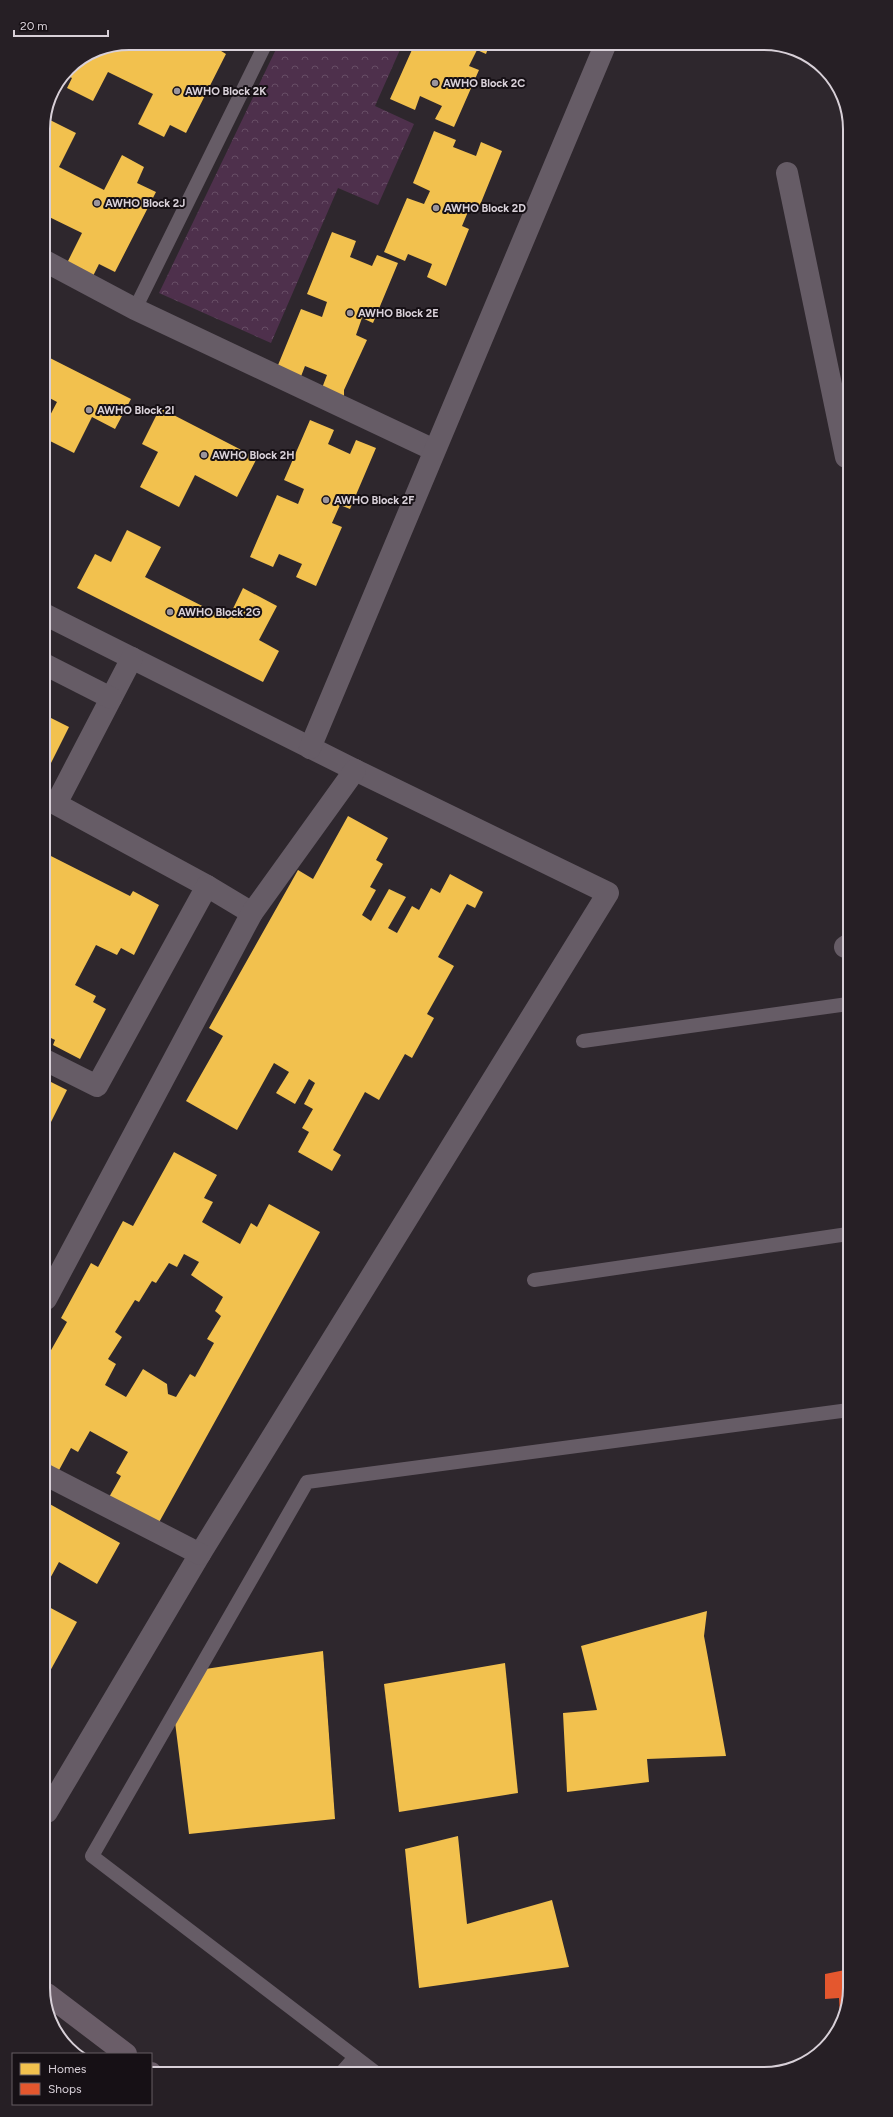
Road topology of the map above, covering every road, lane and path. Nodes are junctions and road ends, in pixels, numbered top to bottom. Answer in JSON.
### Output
{"nodes":[{"id":1,"x":263,"y":50,"type":"edge"},
{"id":2,"x":603,"y":50,"type":"edge"},
{"id":3,"x":788,"y":173,"type":"dead end"},
{"id":4,"x":50,"y":263,"type":"edge"},
{"id":5,"x":135,"y":309,"type":"junction"},
{"id":6,"x":843,"y":442,"type":"edge"},
{"id":7,"x":434,"y":450,"type":"junction"},
{"id":8,"x":50,"y":617,"type":"edge"},
{"id":9,"x":132,"y":658,"type":"junction"},
{"id":10,"x":50,"y":667,"type":"edge"},
{"id":11,"x":112,"y":698,"type":"junction"},
{"id":12,"x":310,"y":748,"type":"junction"},
{"id":13,"x":355,"y":770,"type":"junction"},
{"id":14,"x":207,"y":886,"type":"junction"},
{"id":15,"x":252,"y":913,"type":"junction"},
{"id":16,"x":843,"y":1005,"type":"edge"},
{"id":17,"x":582,"y":1042,"type":"dead end"},
{"id":18,"x":50,"y":1062,"type":"edge"},
{"id":19,"x":843,"y":1235,"type":"edge"},
{"id":20,"x":534,"y":1280,"type":"dead end"},
{"id":21,"x":50,"y":1292,"type":"edge"},
{"id":22,"x":843,"y":1411,"type":"edge"},
{"id":23,"x":50,"y":1477,"type":"edge"},
{"id":24,"x":200,"y":1554,"type":"junction"},
{"id":25,"x":50,"y":1807,"type":"edge"},
{"id":26,"x":51,"y":1996,"type":"edge"},
{"id":27,"x":125,"y":2053,"type":"edge"},
{"id":28,"x":355,"y":2057,"type":"junction"},
{"id":29,"x":346,"y":2067,"type":"edge"},
{"id":30,"x":368,"y":2067,"type":"edge"}],
"edges":[{"from":1,"to":5,"type":"lane"},
{"from":2,"to":7,"type":"street"},
{"from":3,"to":6,"type":"street"},
{"from":4,"to":5,"type":"street"},
{"from":5,"to":7,"type":"street"},
{"from":7,"to":12,"type":"street"},
{"from":8,"to":9,"type":"street"},
{"from":9,"to":11,"type":"street"},
{"from":9,"to":12,"type":"street"},
{"from":10,"to":11,"type":"street"},
{"from":11,"to":14,"type":"street"},
{"from":12,"to":13,"type":"street"},
{"from":13,"to":15,"type":"street"},
{"from":13,"to":24,"type":"street"},
{"from":14,"to":15,"type":"street"},
{"from":14,"to":18,"type":"street"},
{"from":15,"to":21,"type":"street"},
{"from":16,"to":17,"type":"lane"},
{"from":19,"to":20,"type":"lane"},
{"from":22,"to":28,"type":"lane"},
{"from":23,"to":24,"type":"street"},
{"from":24,"to":25,"type":"street"},
{"from":26,"to":27,"type":"street"},
{"from":28,"to":29,"type":"lane"},
{"from":28,"to":30,"type":"lane"}]}
